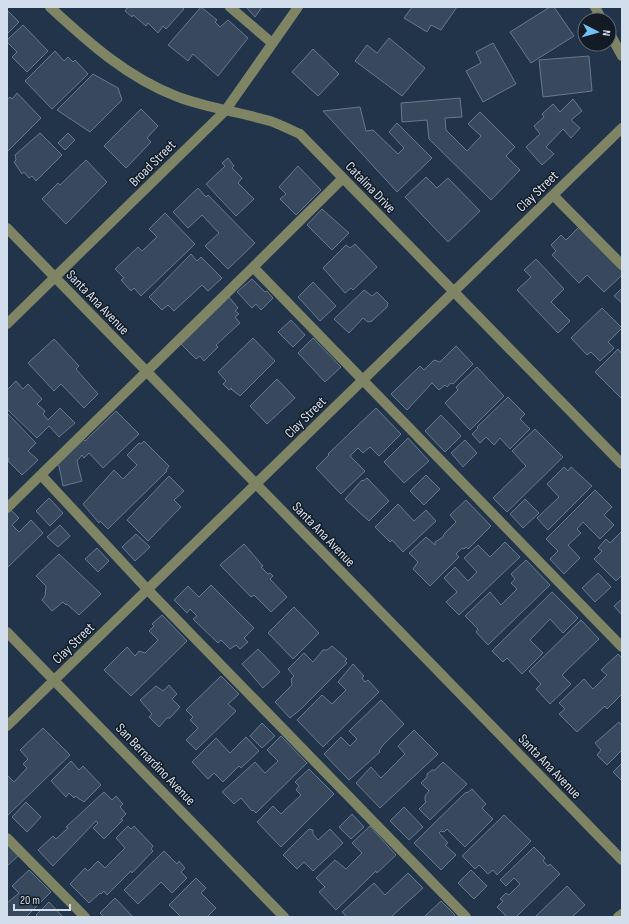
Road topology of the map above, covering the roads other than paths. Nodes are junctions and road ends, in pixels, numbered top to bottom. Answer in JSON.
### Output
{"nodes":[{"id":1,"x":50,"y":7,"type":"edge"},
{"id":2,"x":230,"y":7,"type":"edge"},
{"id":3,"x":298,"y":7,"type":"edge"},
{"id":4,"x":272,"y":43,"type":"junction"},
{"id":5,"x":617,"y":47,"type":"edge"},
{"id":6,"x":622,"y":56,"type":"edge"},
{"id":7,"x":225,"y":111,"type":"junction"},
{"id":8,"x":622,"y":128,"type":"edge"},
{"id":9,"x":343,"y":178,"type":"junction"},
{"id":10,"x":553,"y":195,"type":"junction"},
{"id":11,"x":7,"y":228,"type":"edge"},
{"id":12,"x":622,"y":265,"type":"edge"},
{"id":13,"x":254,"y":268,"type":"junction"},
{"id":14,"x":56,"y":278,"type":"junction"},
{"id":15,"x":453,"y":291,"type":"junction"},
{"id":16,"x":7,"y":324,"type":"edge"},
{"id":17,"x":145,"y":371,"type":"junction"},
{"id":18,"x":362,"y":380,"type":"junction"},
{"id":19,"x":622,"y":464,"type":"edge"},
{"id":20,"x":40,"y":475,"type":"junction"},
{"id":21,"x":256,"y":485,"type":"junction"},
{"id":22,"x":7,"y":508,"type":"edge"},
{"id":23,"x":148,"y":590,"type":"junction"},
{"id":24,"x":7,"y":632,"type":"edge"},
{"id":25,"x":622,"y":647,"type":"edge"},
{"id":26,"x":55,"y":680,"type":"junction"},
{"id":27,"x":7,"y":726,"type":"edge"},
{"id":28,"x":7,"y":838,"type":"edge"},
{"id":29,"x":622,"y":860,"type":"edge"},
{"id":30,"x":622,"y":914,"type":"edge"},
{"id":31,"x":85,"y":917,"type":"edge"},
{"id":32,"x":284,"y":917,"type":"edge"},
{"id":33,"x":466,"y":917,"type":"edge"},
{"id":34,"x":618,"y":917,"type":"edge"}],
"edges":[{"from":1,"to":7,"type":"street","name":"Catalina Drive"},
{"from":2,"to":4,"type":"street"},
{"from":3,"to":4,"type":"street","name":"Broad Street"},
{"from":4,"to":7,"type":"street","name":"Broad Street"},
{"from":5,"to":6,"type":"street"},
{"from":7,"to":9,"type":"street","name":"Catalina Drive"},
{"from":7,"to":14,"type":"street","name":"Broad Street"},
{"from":8,"to":10,"type":"street","name":"Clay Street"},
{"from":9,"to":13,"type":"street"},
{"from":9,"to":15,"type":"street","name":"Catalina Drive"},
{"from":10,"to":12,"type":"street"},
{"from":10,"to":15,"type":"street","name":"Clay Street"},
{"from":11,"to":14,"type":"street","name":"Santa Ana Avenue"},
{"from":13,"to":17,"type":"street"},
{"from":13,"to":18,"type":"street"},
{"from":14,"to":16,"type":"street","name":"Broad Street"},
{"from":14,"to":17,"type":"street","name":"Santa Ana Avenue"},
{"from":15,"to":18,"type":"street","name":"Clay Street"},
{"from":15,"to":19,"type":"street","name":"Catalina Drive"},
{"from":17,"to":20,"type":"street"},
{"from":17,"to":21,"type":"street","name":"Santa Ana Avenue"},
{"from":18,"to":21,"type":"street","name":"Clay Street"},
{"from":18,"to":25,"type":"street"},
{"from":20,"to":22,"type":"street"},
{"from":20,"to":23,"type":"street"},
{"from":21,"to":23,"type":"street","name":"Clay Street"},
{"from":21,"to":29,"type":"street","name":"Santa Ana Avenue"},
{"from":23,"to":26,"type":"street","name":"Clay Street"},
{"from":23,"to":33,"type":"street"},
{"from":24,"to":26,"type":"street","name":"San Bernardino Avenue"},
{"from":26,"to":27,"type":"street","name":"Clay Street"},
{"from":26,"to":32,"type":"street","name":"San Bernardino Avenue"},
{"from":28,"to":31,"type":"street"},
{"from":30,"to":34,"type":"street"}]}
